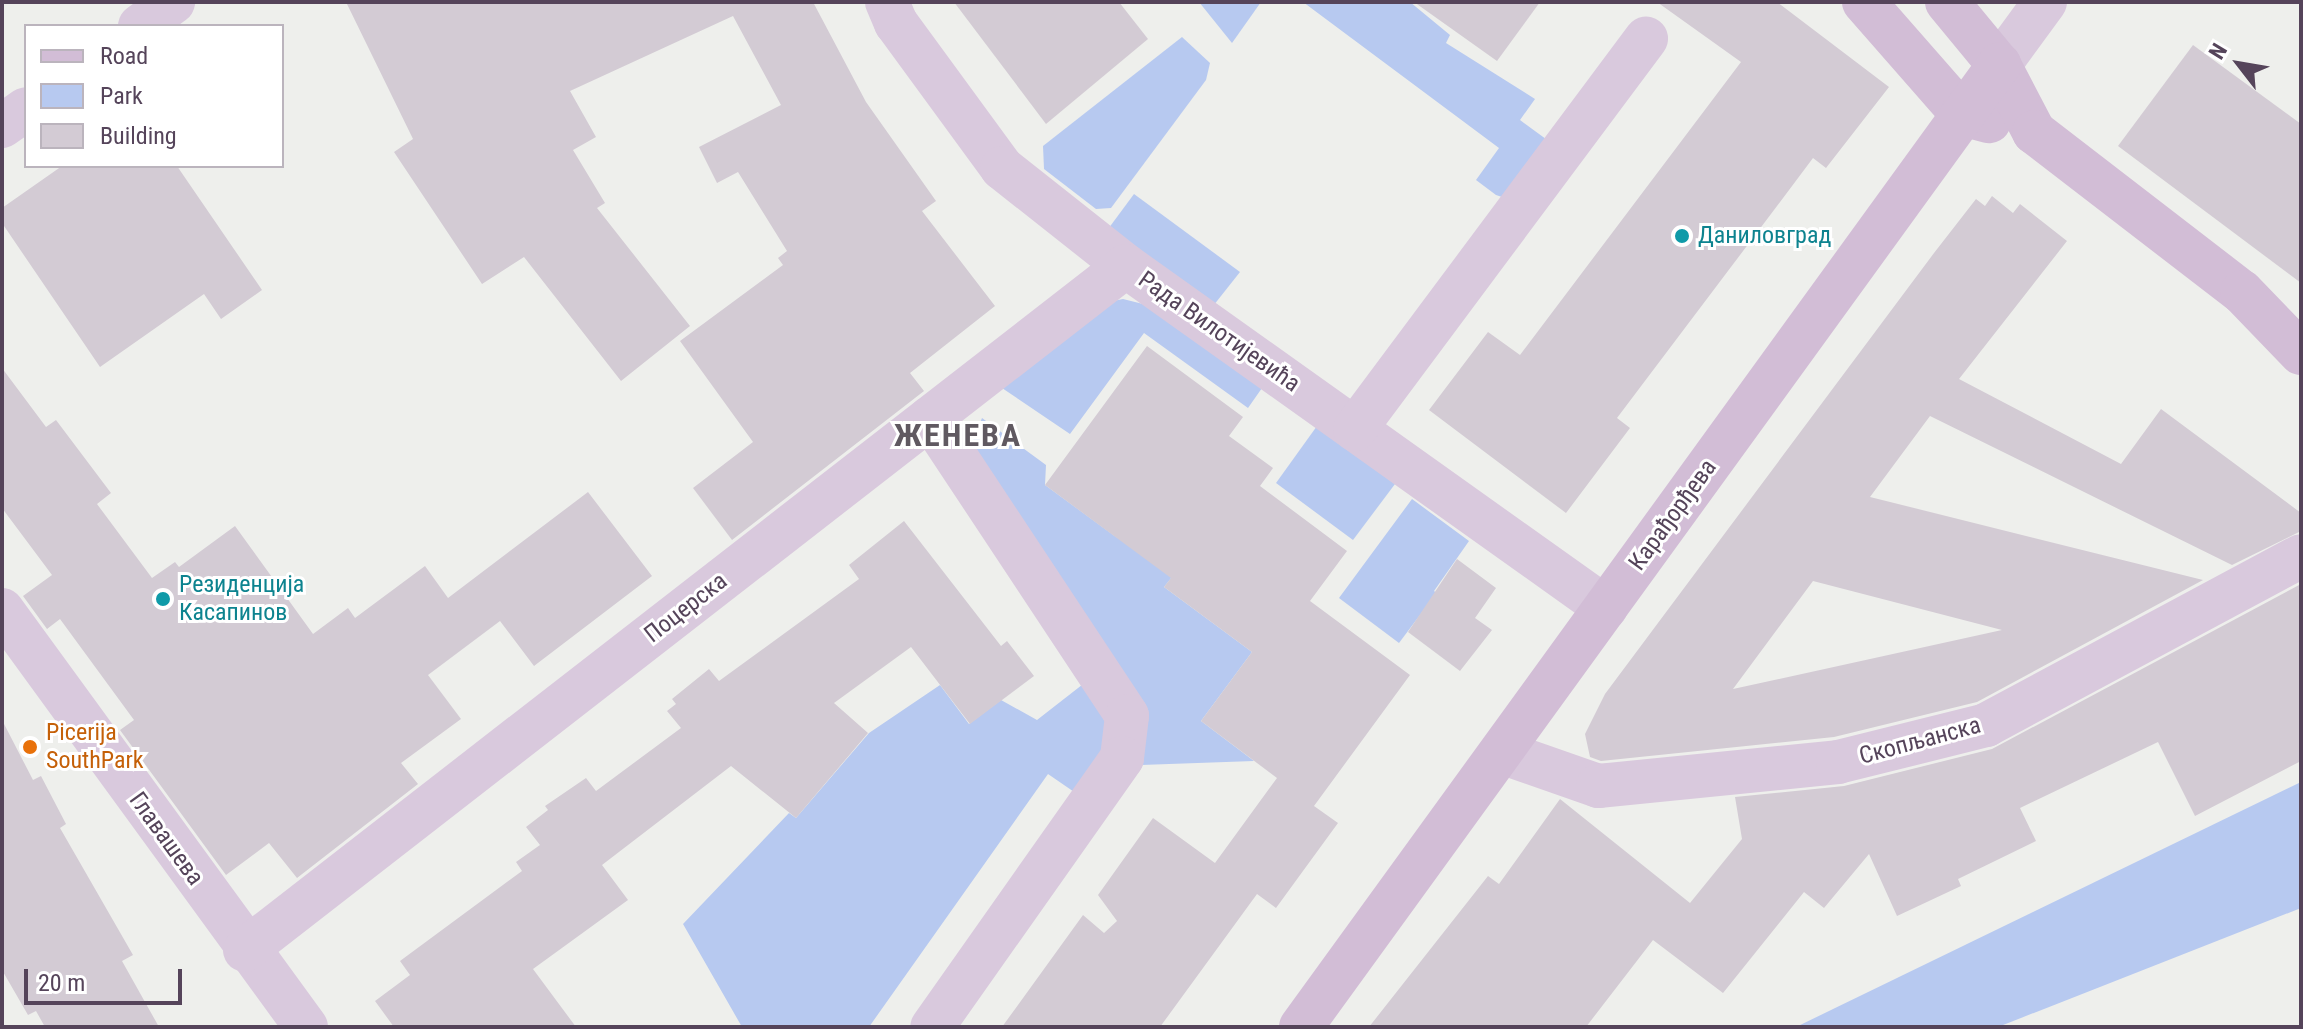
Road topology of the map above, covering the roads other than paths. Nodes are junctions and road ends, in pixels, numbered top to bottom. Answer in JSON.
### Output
{"nodes":[{"id":1,"x":173,"y":2,"type":"edge"},
{"id":2,"x":887,"y":2,"type":"edge"},
{"id":3,"x":1864,"y":2,"type":"edge"},
{"id":4,"x":1947,"y":2,"type":"edge"},
{"id":5,"x":2045,"y":2,"type":"edge"},
{"id":6,"x":143,"y":24,"type":"edge"},
{"id":7,"x":1646,"y":39,"type":"dead end"},
{"id":8,"x":1999,"y":65,"type":"junction"},
{"id":9,"x":24,"y":110,"type":"edge"},
{"id":10,"x":1962,"y":114,"type":"junction"},
{"id":11,"x":2,"y":126,"type":"edge"},
{"id":12,"x":2034,"y":132,"type":"junction"},
{"id":13,"x":1126,"y":266,"type":"junction"},
{"id":14,"x":2301,"y":353,"type":"edge"},
{"id":15,"x":930,"y":418,"type":"junction"},
{"id":16,"x":1355,"y":429,"type":"junction"},
{"id":17,"x":2301,"y":556,"type":"edge"},
{"id":18,"x":1606,"y":608,"type":"junction"},
{"id":19,"x":2,"y":610,"type":"edge"},
{"id":20,"x":1504,"y":753,"type":"junction"},
{"id":21,"x":245,"y":950,"type":"junction"},
{"id":22,"x":306,"y":1027,"type":"edge"},
{"id":23,"x":932,"y":1027,"type":"edge"},
{"id":24,"x":1301,"y":1027,"type":"edge"}],
"edges":[{"from":1,"to":6,"type":"street"},
{"from":2,"to":13,"type":"street","name":"Рада Вилотијевића"},
{"from":3,"to":10,"type":"street"},
{"from":4,"to":8,"type":"street"},
{"from":5,"to":8,"type":"street","name":"Карађорђева"},
{"from":7,"to":16,"type":"street"},
{"from":8,"to":10,"type":"street","name":"Карађорђева"},
{"from":8,"to":12,"type":"street"},
{"from":9,"to":11,"type":"street"},
{"from":10,"to":12,"type":"street"},
{"from":10,"to":18,"type":"street","name":"Карађорђева"},
{"from":12,"to":14,"type":"street"},
{"from":13,"to":15,"type":"street","name":"Поцерска"},
{"from":13,"to":16,"type":"street","name":"Рада Вилотијевића"},
{"from":15,"to":21,"type":"street","name":"Поцерска"},
{"from":15,"to":23,"type":"street"},
{"from":16,"to":18,"type":"street","name":"Рада Вилотијевића"},
{"from":17,"to":20,"type":"street","name":"Скопљанска"},
{"from":18,"to":20,"type":"street","name":"Карађорђева"},
{"from":19,"to":21,"type":"street","name":"Главашева"},
{"from":20,"to":24,"type":"street","name":"Карађорђева"},
{"from":21,"to":22,"type":"street","name":"Главашева"}]}
